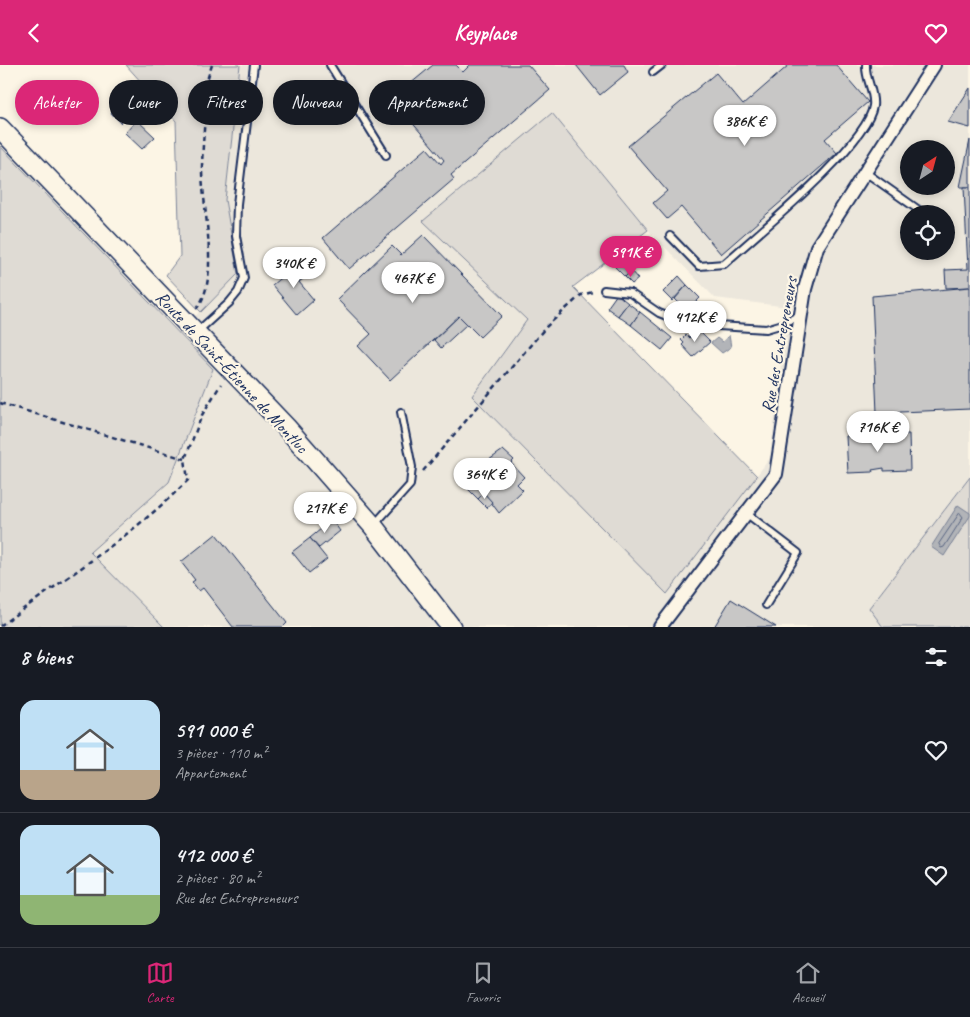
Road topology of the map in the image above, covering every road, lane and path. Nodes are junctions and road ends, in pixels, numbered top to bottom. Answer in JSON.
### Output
{"nodes":[{"id":1,"x":212,"y":65,"type":"edge"},
{"id":2,"x":254,"y":65,"type":"edge"},
{"id":3,"x":330,"y":65,"type":"edge"},
{"id":4,"x":662,"y":65,"type":"edge"},
{"id":5,"x":866,"y":65,"type":"edge"},
{"id":6,"x":934,"y":65,"type":"edge"},
{"id":7,"x":653,"y":73,"type":"dead end"},
{"id":8,"x":0,"y":129,"type":"edge"},
{"id":9,"x":386,"y":155,"type":"dead end"},
{"id":10,"x":865,"y":172,"type":"junction"},
{"id":11,"x":912,"y":205,"type":"edge"},
{"id":12,"x":670,"y":236,"type":"dead end"},
{"id":13,"x":604,"y":290,"type":"joint"},
{"id":14,"x":801,"y":313,"type":"junction"},
{"id":15,"x":191,"y":326,"type":"junction"},
{"id":16,"x":231,"y":368,"type":"junction"},
{"id":17,"x":0,"y":403,"type":"edge"},
{"id":18,"x":401,"y":412,"type":"dead end"},
{"id":19,"x":185,"y":459,"type":"junction"},
{"id":20,"x":410,"y":485,"type":"junction"},
{"id":21,"x":746,"y":513,"type":"junction"},
{"id":22,"x":373,"y":526,"type":"junction"},
{"id":23,"x":766,"y":605,"type":"dead end"},
{"id":24,"x":0,"y":626,"type":"edge"},
{"id":25,"x":451,"y":627,"type":"edge"},
{"id":26,"x":660,"y":627,"type":"edge"}],
"edges":[{"from":1,"to":15,"type":"path"},
{"from":2,"to":15,"type":"lane"},
{"from":3,"to":9,"type":"lane"},
{"from":4,"to":7,"type":"lane"},
{"from":5,"to":12,"type":"lane"},
{"from":6,"to":10,"type":"street","name":"Rue des Entrepreneurs"},
{"from":8,"to":15,"type":"main road","name":"Route de Saint-Étienne de Montluc"},
{"from":10,"to":11,"type":"lane"},
{"from":10,"to":14,"type":"street","name":"Rue des Entrepreneurs"},
{"from":13,"to":14,"type":"lane"},
{"from":13,"to":20,"type":"path"},
{"from":14,"to":21,"type":"street","name":"Rue des Entrepreneurs"},
{"from":15,"to":16,"type":"main road","name":"Route de Saint-Étienne de Montluc"},
{"from":16,"to":19,"type":"path"},
{"from":16,"to":22,"type":"main road","name":"Route de Saint-Étienne de Montluc"},
{"from":17,"to":19,"type":"path"},
{"from":18,"to":20,"type":"lane"},
{"from":19,"to":24,"type":"path"},
{"from":20,"to":22,"type":"lane"},
{"from":21,"to":23,"type":"lane"},
{"from":21,"to":26,"type":"street","name":"Rue des Entrepreneurs"},
{"from":22,"to":25,"type":"main road","name":"Route de Saint-Étienne de Montluc"}]}
